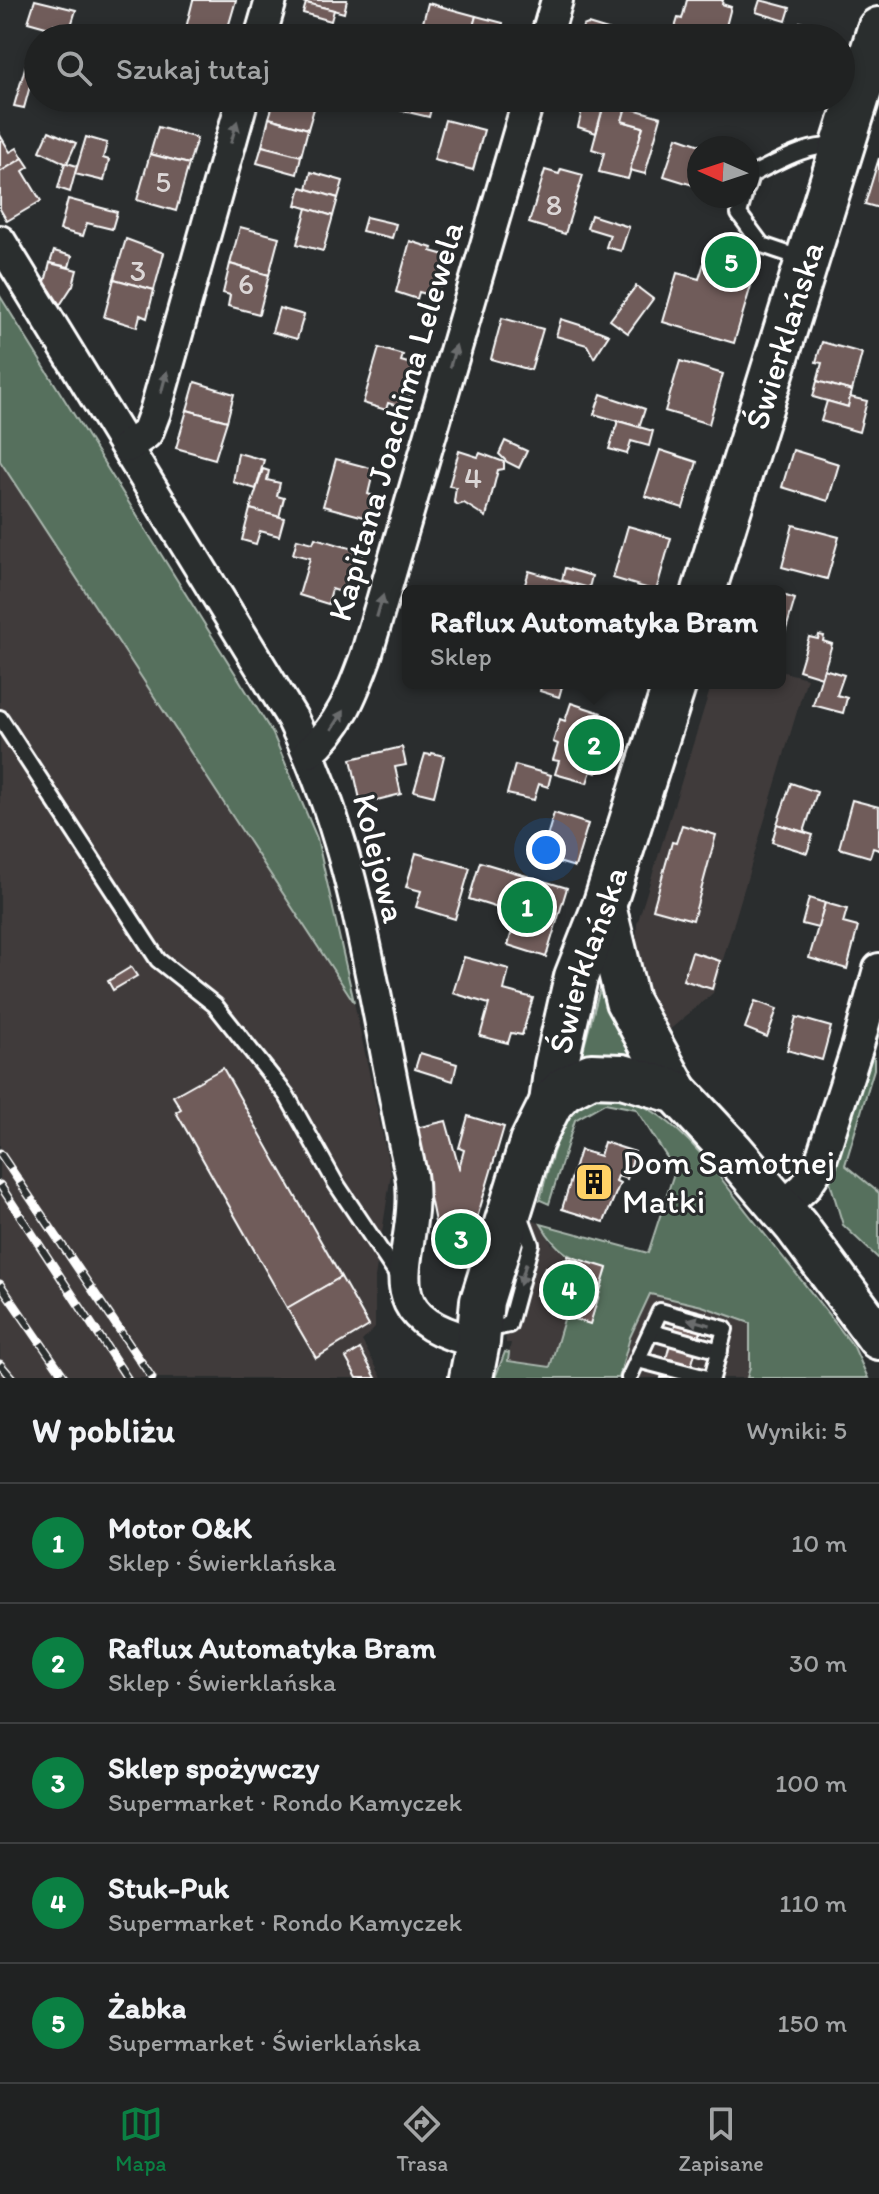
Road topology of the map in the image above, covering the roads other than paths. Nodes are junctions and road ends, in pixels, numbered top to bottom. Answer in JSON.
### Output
{"nodes":[{"id":1,"x":271,"y":0,"type":"edge"},
{"id":2,"x":557,"y":0,"type":"edge"},
{"id":3,"x":264,"y":24,"type":"edge"},
{"id":4,"x":550,"y":24,"type":"edge"},
{"id":5,"x":879,"y":29,"type":"edge"},
{"id":6,"x":855,"y":105,"type":"edge"},
{"id":7,"x":239,"y":112,"type":"edge"},
{"id":8,"x":525,"y":112,"type":"edge"},
{"id":9,"x":853,"y":112,"type":"edge"},
{"id":10,"x":842,"y":146,"type":"junction"},
{"id":11,"x":759,"y":171,"type":"edge"},
{"id":12,"x":741,"y":208,"type":"edge"},
{"id":13,"x":0,"y":241,"type":"edge"},
{"id":14,"x":807,"y":259,"type":"junction"},
{"id":15,"x":127,"y":447,"type":"junction"},
{"id":16,"x":706,"y":585,"type":"edge"},
{"id":17,"x":673,"y":689,"type":"edge"},
{"id":18,"x":0,"y":718,"type":"edge"},
{"id":19,"x":309,"y":752,"type":"junction"},
{"id":20,"x":604,"y":906,"type":"junction"},
{"id":21,"x":879,"y":969,"type":"edge"},
{"id":22,"x":677,"y":1092,"type":"junction"},
{"id":23,"x":551,"y":1103,"type":"junction"},
{"id":24,"x":782,"y":1208,"type":"junction"},
{"id":25,"x":403,"y":1284,"type":"junction"},
{"id":26,"x":652,"y":1332,"type":"junction"},
{"id":27,"x":879,"y":1338,"type":"edge"},
{"id":28,"x":720,"y":1351,"type":"junction"},
{"id":29,"x":474,"y":1360,"type":"edge"},
{"id":30,"x":638,"y":1360,"type":"junction"},
{"id":31,"x":629,"y":1378,"type":"edge"},
{"id":32,"x":710,"y":1378,"type":"edge"}],
"edges":[{"from":1,"to":3,"type":"street"},
{"from":2,"to":4,"type":"street"},
{"from":5,"to":6,"type":"main road","name":"Świerklańska"},
{"from":15,"to":7,"type":"street","one_way":true},
{"from":19,"to":8,"type":"street","name":"Kapitana Joachima Lelewela","one_way":true},
{"from":9,"to":10,"type":"main road","name":"Świerklańska"},
{"from":10,"to":11,"type":"lane"},
{"from":10,"to":14,"type":"main road","name":"Świerklańska"},
{"from":12,"to":14,"type":"lane"},
{"from":13,"to":15,"type":"street","name":"Kolejowa"},
{"from":14,"to":16,"type":"main road","name":"Świerklańska"},
{"from":15,"to":19,"type":"street","name":"Kolejowa"},
{"from":17,"to":20,"type":"main road","name":"Świerklańska"},
{"from":18,"to":25,"type":"lane"},
{"from":19,"to":25,"type":"street","name":"Kolejowa"},
{"from":20,"to":22,"type":"main road"},
{"from":20,"to":23,"type":"main road","name":"Świerklańska"},
{"from":21,"to":24,"type":"street"},
{"from":22,"to":23,"type":"main road"},
{"from":22,"to":24,"type":"main road"},
{"from":23,"to":29,"type":"main road","one_way":true},
{"from":24,"to":27,"type":"main road"},
{"from":25,"to":29,"type":"street"},
{"from":26,"to":28,"type":"lane"},
{"from":28,"to":26,"type":"lane","one_way":true},
{"from":26,"to":30,"type":"lane"},
{"from":28,"to":32,"type":"lane"},
{"from":30,"to":31,"type":"lane"},
{"from":30,"to":32,"type":"lane"}]}
